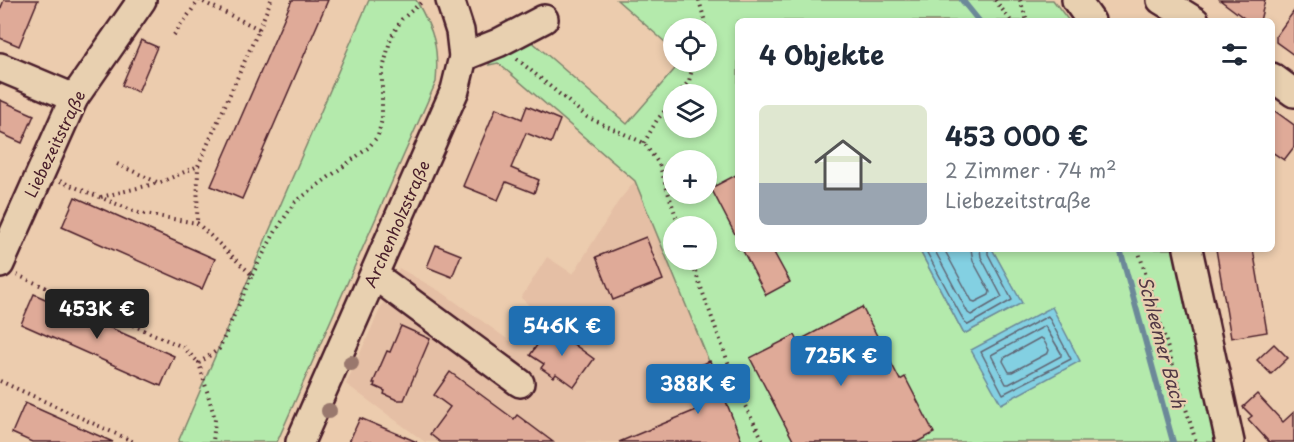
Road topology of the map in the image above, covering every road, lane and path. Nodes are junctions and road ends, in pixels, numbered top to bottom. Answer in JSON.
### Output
{"nodes":[{"id":1,"x":142,"y":0,"type":"edge"},
{"id":2,"x":271,"y":0,"type":"edge"},
{"id":3,"x":424,"y":0,"type":"edge"},
{"id":4,"x":450,"y":0,"type":"edge"},
{"id":5,"x":699,"y":0,"type":"edge"},
{"id":6,"x":995,"y":0,"type":"edge"},
{"id":7,"x":1020,"y":0,"type":"edge"},
{"id":8,"x":1076,"y":0,"type":"edge"},
{"id":9,"x":1161,"y":0,"type":"edge"},
{"id":10,"x":704,"y":18,"type":"edge"},
{"id":11,"x":1009,"y":18,"type":"edge"},
{"id":12,"x":1026,"y":18,"type":"edge"},
{"id":13,"x":1089,"y":18,"type":"edge"},
{"id":14,"x":1190,"y":18,"type":"edge"},
{"id":15,"x":544,"y":19,"type":"dead end"},
{"id":16,"x":259,"y":29,"type":"junction"},
{"id":17,"x":174,"y":35,"type":"dead end"},
{"id":18,"x":498,"y":43,"type":"junction"},
{"id":19,"x":463,"y":57,"type":"junction"},
{"id":20,"x":0,"y":67,"type":"edge"},
{"id":21,"x":1275,"y":79,"type":"edge"},
{"id":22,"x":1294,"y":93,"type":"edge"},
{"id":23,"x":74,"y":98,"type":"junction"},
{"id":24,"x":663,"y":113,"type":"edge"},
{"id":25,"x":644,"y":143,"type":"junction"},
{"id":26,"x":117,"y":164,"type":"dead end"},
{"id":27,"x":198,"y":166,"type":"junction"},
{"id":28,"x":40,"y":173,"type":"junction"},
{"id":29,"x":159,"y":183,"type":"junction"},
{"id":30,"x":100,"y":197,"type":"junction"},
{"id":31,"x":676,"y":216,"type":"edge"},
{"id":32,"x":197,"y":223,"type":"junction"},
{"id":33,"x":1139,"y":252,"type":"edge"},
{"id":34,"x":1189,"y":252,"type":"edge"},
{"id":35,"x":5,"y":268,"type":"edge"},
{"id":36,"x":695,"y":270,"type":"edge"},
{"id":37,"x":252,"y":275,"type":"junction"},
{"id":38,"x":374,"y":275,"type":"junction"},
{"id":39,"x":199,"y":363,"type":"junction"},
{"id":40,"x":0,"y":381,"type":"edge"},
{"id":41,"x":520,"y":383,"type":"dead end"},
{"id":42,"x":134,"y":442,"type":"edge"},
{"id":43,"x":213,"y":442,"type":"edge"},
{"id":44,"x":300,"y":442,"type":"edge"},
{"id":45,"x":764,"y":442,"type":"edge"},
{"id":46,"x":1196,"y":442,"type":"edge"},
{"id":47,"x":1230,"y":442,"type":"edge"}],
"edges":[{"from":1,"to":23,"type":"street","name":"Liebezeitstraße"},
{"from":2,"to":16,"type":"path"},
{"from":3,"to":37,"type":"path"},
{"from":4,"to":19,"type":"street","name":"Archenholzstraße"},
{"from":5,"to":10,"type":"path"},
{"from":6,"to":11,"type":"path"},
{"from":7,"to":12,"type":"path"},
{"from":8,"to":13,"type":"street"},
{"from":9,"to":14,"type":"street"},
{"from":15,"to":18,"type":"street"},
{"from":16,"to":17,"type":"path"},
{"from":16,"to":27,"type":"path"},
{"from":18,"to":19,"type":"street"},
{"from":18,"to":25,"type":"path"},
{"from":19,"to":38,"type":"street","name":"Archenholzstraße"},
{"from":20,"to":23,"type":"street"},
{"from":21,"to":22,"type":"street"},
{"from":23,"to":28,"type":"street","name":"Liebezeitstraße"},
{"from":24,"to":25,"type":"path"},
{"from":25,"to":31,"type":"path"},
{"from":26,"to":29,"type":"path"},
{"from":27,"to":29,"type":"path"},
{"from":27,"to":32,"type":"path"},
{"from":28,"to":30,"type":"path"},
{"from":28,"to":35,"type":"street","name":"Liebezeitstraße"},
{"from":29,"to":30,"type":"path"},
{"from":30,"to":32,"type":"path"},
{"from":32,"to":37,"type":"path"},
{"from":33,"to":46,"type":"path"},
{"from":34,"to":47,"type":"street"},
{"from":35,"to":39,"type":"path"},
{"from":36,"to":45,"type":"path"},
{"from":37,"to":39,"type":"path"},
{"from":38,"to":41,"type":"street"},
{"from":38,"to":44,"type":"street","name":"Archenholzstraße"},
{"from":39,"to":43,"type":"path"},
{"from":40,"to":42,"type":"path"}]}
